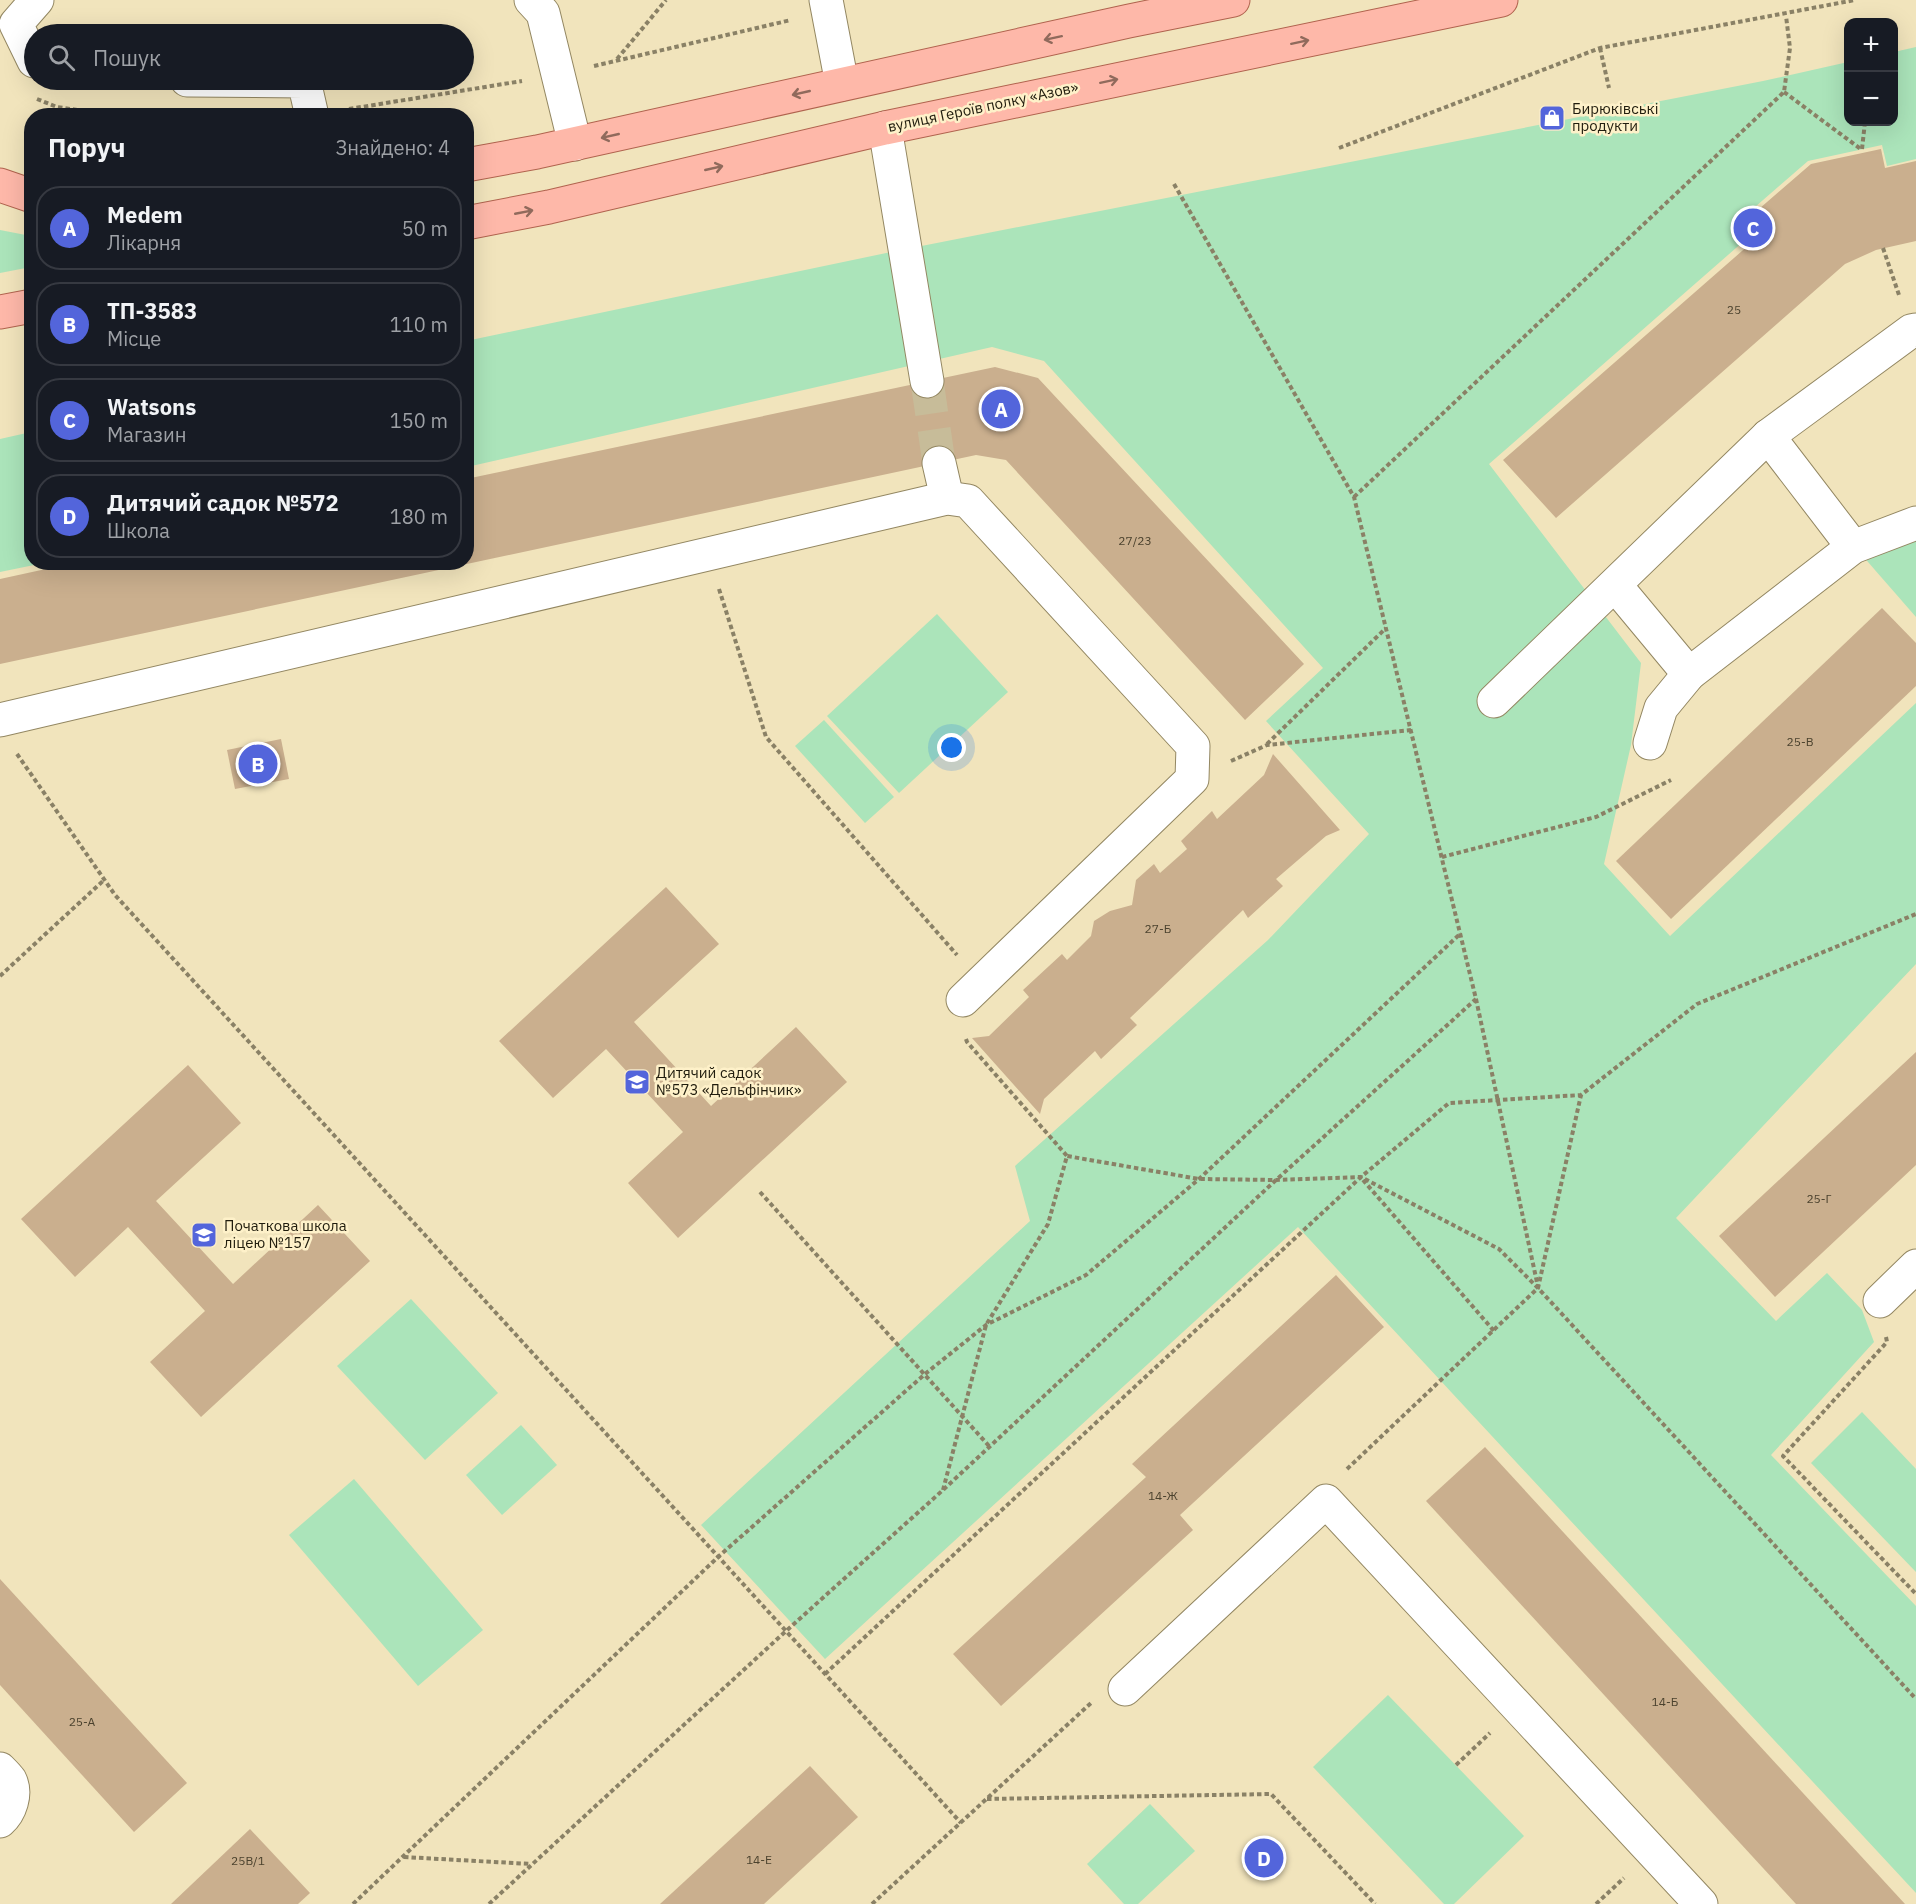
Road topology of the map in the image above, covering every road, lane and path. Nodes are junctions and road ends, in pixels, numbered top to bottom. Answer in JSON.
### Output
{"nodes":[{"id":1,"x":37,"y":0,"type":"edge"},
{"id":2,"x":531,"y":0,"type":"edge"},
{"id":3,"x":666,"y":0,"type":"edge"},
{"id":4,"x":826,"y":0,"type":"edge"},
{"id":5,"x":1233,"y":0,"type":"edge"},
{"id":6,"x":1501,"y":0,"type":"edge"},
{"id":7,"x":1855,"y":0,"type":"edge"},
{"id":8,"x":1128,"y":11,"type":"edge"},
{"id":9,"x":1786,"y":16,"type":"dead end"},
{"id":10,"x":24,"y":40,"type":"edge"},
{"id":11,"x":1600,"y":48,"type":"junction"},
{"id":12,"x":616,"y":60,"type":"dead end"},
{"id":13,"x":842,"y":84,"type":"junction"},
{"id":14,"x":1609,"y":88,"type":"dead end"},
{"id":15,"x":306,"y":90,"type":"edge"},
{"id":16,"x":1784,"y":92,"type":"junction"},
{"id":17,"x":28,"y":96,"type":"dead end"},
{"id":18,"x":64,"y":108,"type":"edge"},
{"id":19,"x":310,"y":108,"type":"edge"},
{"id":20,"x":1865,"y":126,"type":"edge"},
{"id":21,"x":885,"y":128,"type":"junction"},
{"id":22,"x":575,"y":144,"type":"junction"},
{"id":23,"x":1339,"y":148,"type":"dead end"},
{"id":24,"x":474,"y":163,"type":"edge"},
{"id":25,"x":1174,"y":184,"type":"dead end"},
{"id":26,"x":0,"y":185,"type":"edge"},
{"id":27,"x":24,"y":193,"type":"edge"},
{"id":28,"x":474,"y":221,"type":"edge"},
{"id":29,"x":24,"y":308,"type":"edge"},
{"id":30,"x":0,"y":312,"type":"edge"},
{"id":31,"x":1916,"y":330,"type":"edge"},
{"id":32,"x":927,"y":381,"type":"tunnel mouth"},
{"id":33,"x":1768,"y":436,"type":"junction"},
{"id":34,"x":939,"y":463,"type":"tunnel mouth"},
{"id":35,"x":1354,"y":497,"type":"junction"},
{"id":36,"x":947,"y":498,"type":"junction"},
{"id":37,"x":1916,"y":523,"type":"edge"},
{"id":38,"x":1853,"y":547,"type":"junction"},
{"id":39,"x":708,"y":554,"type":"junction"},
{"id":40,"x":1615,"y":585,"type":"junction"},
{"id":41,"x":1386,"y":628,"type":"junction"},
{"id":42,"x":1689,"y":674,"type":"junction"},
{"id":43,"x":1494,"y":701,"type":"dead end"},
{"id":44,"x":1411,"y":730,"type":"junction"},
{"id":45,"x":7,"y":733,"type":"edge"},
{"id":46,"x":1650,"y":743,"type":"dead end"},
{"id":47,"x":1267,"y":745,"type":"junction"},
{"id":48,"x":1192,"y":778,"type":"junction"},
{"id":49,"x":1671,"y":780,"type":"dead end"},
{"id":50,"x":1442,"y":857,"type":"junction"},
{"id":51,"x":104,"y":880,"type":"junction"},
{"id":52,"x":1916,"y":914,"type":"edge"},
{"id":53,"x":1461,"y":933,"type":"junction"},
{"id":54,"x":0,"y":976,"type":"edge"},
{"id":55,"x":972,"y":992,"type":"junction"},
{"id":56,"x":1476,"y":999,"type":"junction"},
{"id":57,"x":1581,"y":1095,"type":"junction"},
{"id":58,"x":1499,"y":1100,"type":"junction"},
{"id":59,"x":1067,"y":1155,"type":"junction"},
{"id":60,"x":1361,"y":1177,"type":"junction"},
{"id":61,"x":1199,"y":1179,"type":"junction"},
{"id":62,"x":1276,"y":1180,"type":"junction"},
{"id":63,"x":760,"y":1192,"type":"dead end"},
{"id":64,"x":1916,"y":1266,"type":"edge"},
{"id":65,"x":1538,"y":1288,"type":"junction"},
{"id":66,"x":1880,"y":1301,"type":"joint"},
{"id":67,"x":987,"y":1325,"type":"junction"},
{"id":68,"x":1494,"y":1331,"type":"junction"},
{"id":69,"x":925,"y":1374,"type":"junction"},
{"id":70,"x":964,"y":1417,"type":"junction"},
{"id":71,"x":989,"y":1446,"type":"junction"},
{"id":72,"x":1339,"y":1476,"type":"dead end"},
{"id":73,"x":944,"y":1490,"type":"junction"},
{"id":74,"x":718,"y":1557,"type":"junction"},
{"id":75,"x":1916,"y":1594,"type":"edge"},
{"id":76,"x":786,"y":1631,"type":"junction"},
{"id":77,"x":825,"y":1674,"type":"junction"},
{"id":78,"x":1125,"y":1689,"type":"dead end"},
{"id":79,"x":1916,"y":1699,"type":"edge"},
{"id":80,"x":0,"y":1769,"type":"edge"},
{"id":81,"x":987,"y":1799,"type":"dead end"},
{"id":82,"x":0,"y":1821,"type":"edge"},
{"id":83,"x":961,"y":1822,"type":"dead end"},
{"id":84,"x":403,"y":1856,"type":"junction"},
{"id":85,"x":532,"y":1864,"type":"junction"},
{"id":86,"x":353,"y":1904,"type":"edge"},
{"id":87,"x":489,"y":1904,"type":"edge"},
{"id":88,"x":1375,"y":1904,"type":"edge"},
{"id":89,"x":1701,"y":1904,"type":"edge"}],
"edges":[{"from":1,"to":10,"type":"lane"},
{"from":2,"to":22,"type":"lane"},
{"from":3,"to":12,"type":"path"},
{"from":4,"to":13,"type":"lane"},
{"from":5,"to":8,"type":"main road"},
{"from":21,"to":6,"type":"main road","name":"вулиця Героїв полку «Азов»","one_way":true},
{"from":7,"to":11,"type":"path"},
{"from":8,"to":13,"type":"main road","one_way":true},
{"from":9,"to":16,"type":"path"},
{"from":11,"to":14,"type":"path"},
{"from":11,"to":23,"type":"path"},
{"from":13,"to":22,"type":"main road","one_way":true},
{"from":15,"to":19,"type":"lane"},
{"from":16,"to":20,"type":"path"},
{"from":16,"to":35,"type":"path"},
{"from":17,"to":18,"type":"path"},
{"from":28,"to":21,"type":"main road","name":"вулиця Героїв полку «Азов»","one_way":true},
{"from":21,"to":32,"type":"lane"},
{"from":22,"to":24,"type":"main road"},
{"from":25,"to":35,"type":"path"},
{"from":26,"to":27,"type":"main road"},
{"from":29,"to":30,"type":"main road"},
{"from":31,"to":33,"type":"lane"},
{"from":33,"to":38,"type":"lane"},
{"from":33,"to":40,"type":"lane"},
{"from":34,"to":36,"type":"lane"},
{"from":35,"to":41,"type":"path"},
{"from":36,"to":39,"type":"lane"},
{"from":36,"to":48,"type":"lane"},
{"from":37,"to":38,"type":"lane"},
{"from":38,"to":42,"type":"lane"},
{"from":39,"to":45,"type":"lane"},
{"from":39,"to":55,"type":"path"},
{"from":40,"to":42,"type":"lane"},
{"from":40,"to":43,"type":"lane"},
{"from":41,"to":44,"type":"path"},
{"from":41,"to":47,"type":"path"},
{"from":42,"to":46,"type":"lane"},
{"from":44,"to":47,"type":"path"},
{"from":44,"to":50,"type":"path"},
{"from":45,"to":51,"type":"path"},
{"from":47,"to":48,"type":"path"},
{"from":48,"to":55,"type":"lane"},
{"from":49,"to":50,"type":"path"},
{"from":50,"to":53,"type":"path"},
{"from":51,"to":54,"type":"path"},
{"from":51,"to":74,"type":"path"},
{"from":52,"to":57,"type":"path"},
{"from":53,"to":56,"type":"path"},
{"from":53,"to":61,"type":"path"},
{"from":55,"to":59,"type":"path"},
{"from":56,"to":58,"type":"path"},
{"from":56,"to":62,"type":"path"},
{"from":57,"to":58,"type":"path"},
{"from":57,"to":65,"type":"path"},
{"from":58,"to":60,"type":"path"},
{"from":58,"to":65,"type":"path"},
{"from":59,"to":61,"type":"path"},
{"from":59,"to":67,"type":"path"},
{"from":60,"to":62,"type":"path"},
{"from":60,"to":65,"type":"path"},
{"from":60,"to":68,"type":"path"},
{"from":60,"to":77,"type":"path"},
{"from":61,"to":62,"type":"path"},
{"from":61,"to":67,"type":"path"},
{"from":62,"to":71,"type":"path"},
{"from":63,"to":69,"type":"path"},
{"from":64,"to":66,"type":"lane"},
{"from":65,"to":68,"type":"path"},
{"from":65,"to":79,"type":"path"},
{"from":66,"to":75,"type":"path"},
{"from":67,"to":69,"type":"path"},
{"from":67,"to":70,"type":"path"},
{"from":68,"to":72,"type":"path"},
{"from":69,"to":70,"type":"path"},
{"from":69,"to":74,"type":"path"},
{"from":70,"to":71,"type":"path"},
{"from":70,"to":73,"type":"path"},
{"from":71,"to":73,"type":"path"},
{"from":73,"to":76,"type":"path"},
{"from":74,"to":76,"type":"path"},
{"from":74,"to":84,"type":"path"},
{"from":76,"to":77,"type":"path"},
{"from":76,"to":85,"type":"path"},
{"from":77,"to":83,"type":"path"},
{"from":78,"to":89,"type":"lane"},
{"from":80,"to":82,"type":"lane"},
{"from":81,"to":88,"type":"path"},
{"from":84,"to":85,"type":"path"},
{"from":84,"to":86,"type":"path"},
{"from":85,"to":87,"type":"path"}]}
